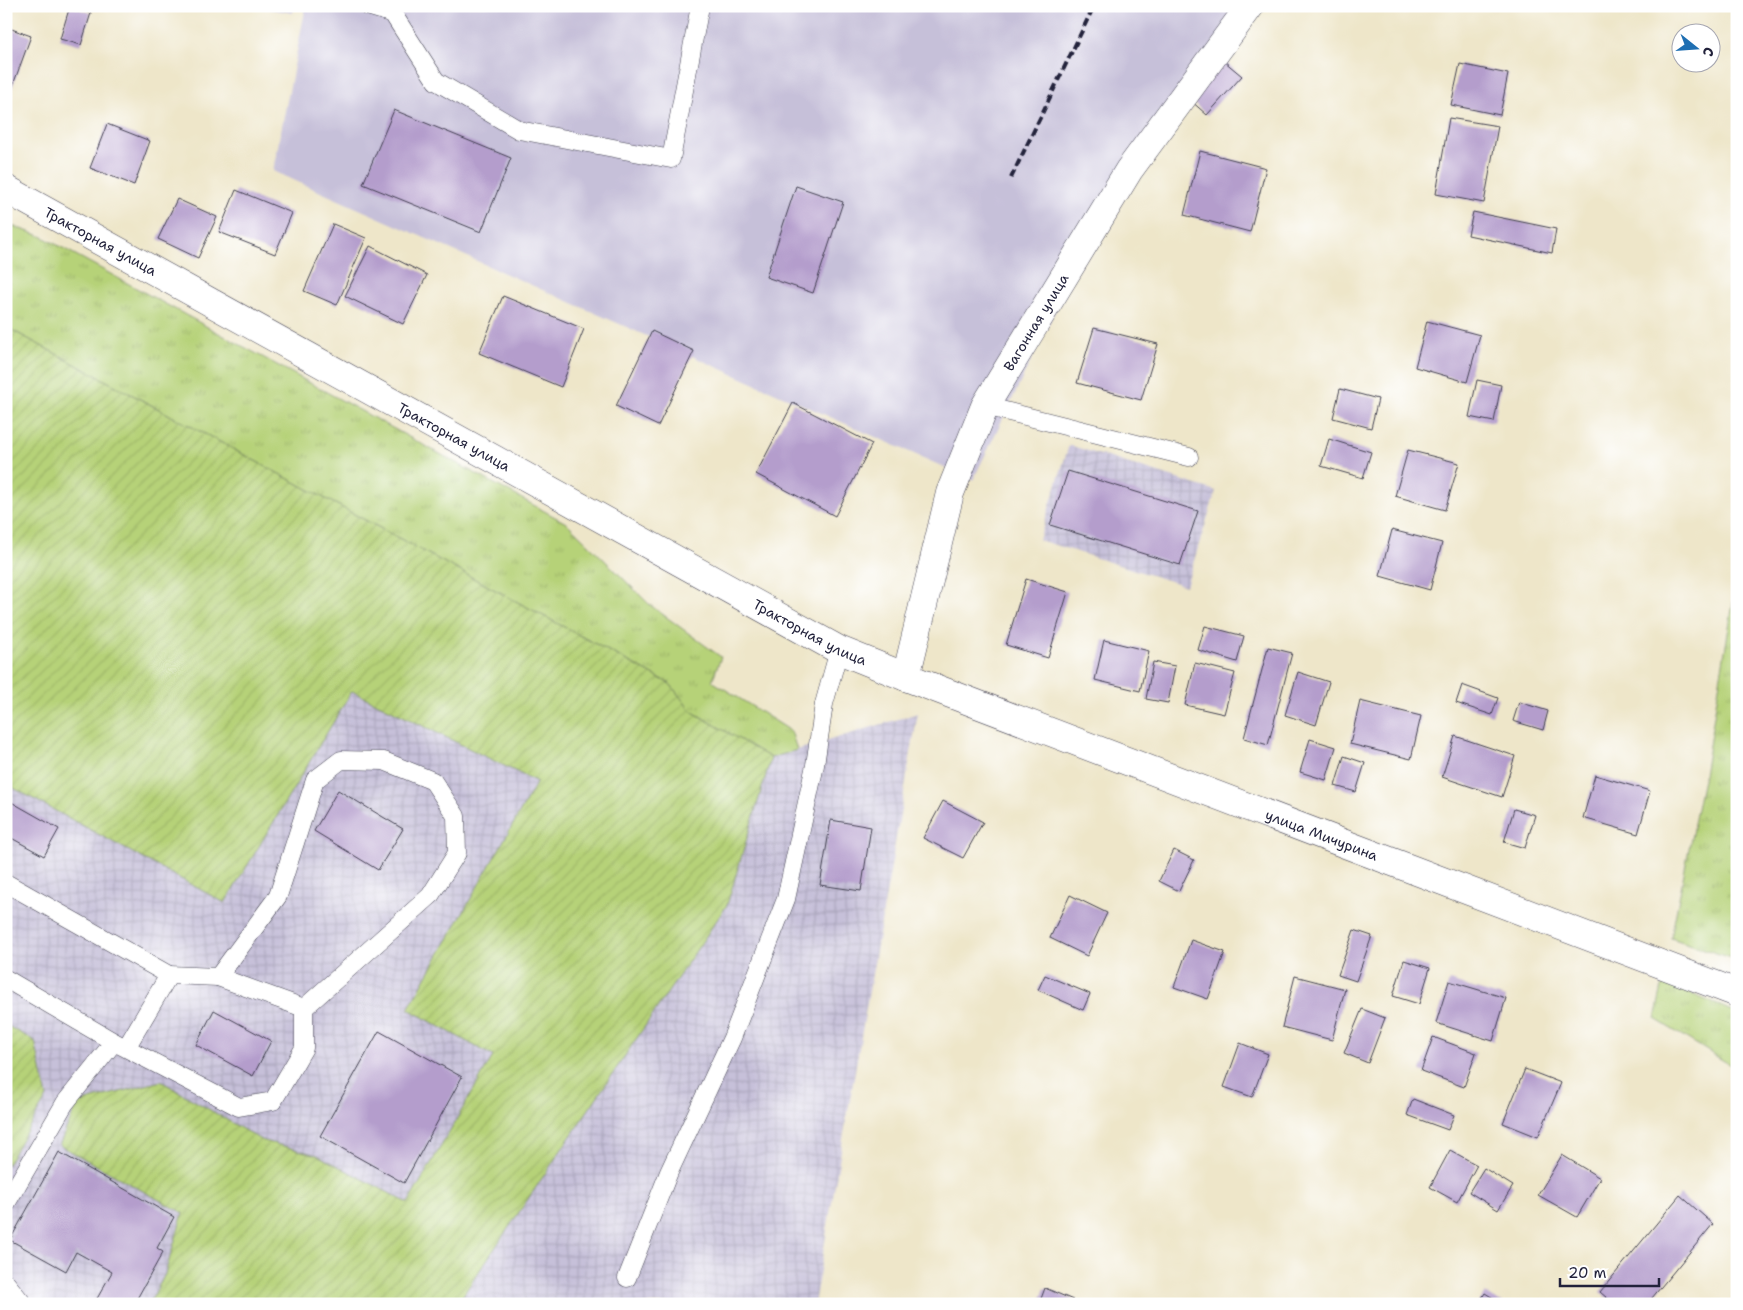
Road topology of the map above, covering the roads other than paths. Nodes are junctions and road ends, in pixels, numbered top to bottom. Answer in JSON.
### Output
{"nodes":[{"id":1,"x":367,"y":6,"type":"edge"},
{"id":2,"x":700,"y":6,"type":"edge"},
{"id":3,"x":1250,"y":6,"type":"edge"},
{"id":4,"x":6,"y":189,"type":"edge"},
{"id":5,"x":985,"y":406,"type":"junction"},
{"id":6,"x":1189,"y":457,"type":"dead end"},
{"id":7,"x":839,"y":650,"type":"junction"},
{"id":8,"x":906,"y":677,"type":"junction"},
{"id":9,"x":6,"y":883,"type":"edge"},
{"id":10,"x":169,"y":975,"type":"junction"},
{"id":11,"x":218,"y":977,"type":"junction"},
{"id":12,"x":6,"y":979,"type":"edge"},
{"id":13,"x":1737,"y":993,"type":"edge"},
{"id":14,"x":304,"y":1008,"type":"junction"},
{"id":15,"x":120,"y":1045,"type":"junction"},
{"id":16,"x":6,"y":1204,"type":"edge"},
{"id":17,"x":627,"y":1278,"type":"dead end"},
{"id":18,"x":6,"y":1282,"type":"edge"},
{"id":19,"x":23,"y":1304,"type":"edge"}],
"edges":[{"from":1,"to":2,"type":"lane"},
{"from":3,"to":5,"type":"main road","name":"Вагонная улица"},
{"from":4,"to":7,"type":"main road","name":"Тракторная улица"},
{"from":5,"to":6,"type":"lane"},
{"from":5,"to":8,"type":"main road","name":"Вагонная улица"},
{"from":7,"to":8,"type":"main road","name":"Тракторная улица"},
{"from":7,"to":17,"type":"lane"},
{"from":8,"to":13,"type":"main road","name":"улица Мичурина"},
{"from":9,"to":10,"type":"lane"},
{"from":10,"to":11,"type":"lane"},
{"from":10,"to":15,"type":"lane"},
{"from":11,"to":14,"type":"lane"},
{"from":11,"to":14,"type":"lane"},
{"from":12,"to":15,"type":"lane"},
{"from":14,"to":15,"type":"lane"},
{"from":15,"to":16,"type":"lane"},
{"from":18,"to":19,"type":"lane"}]}
